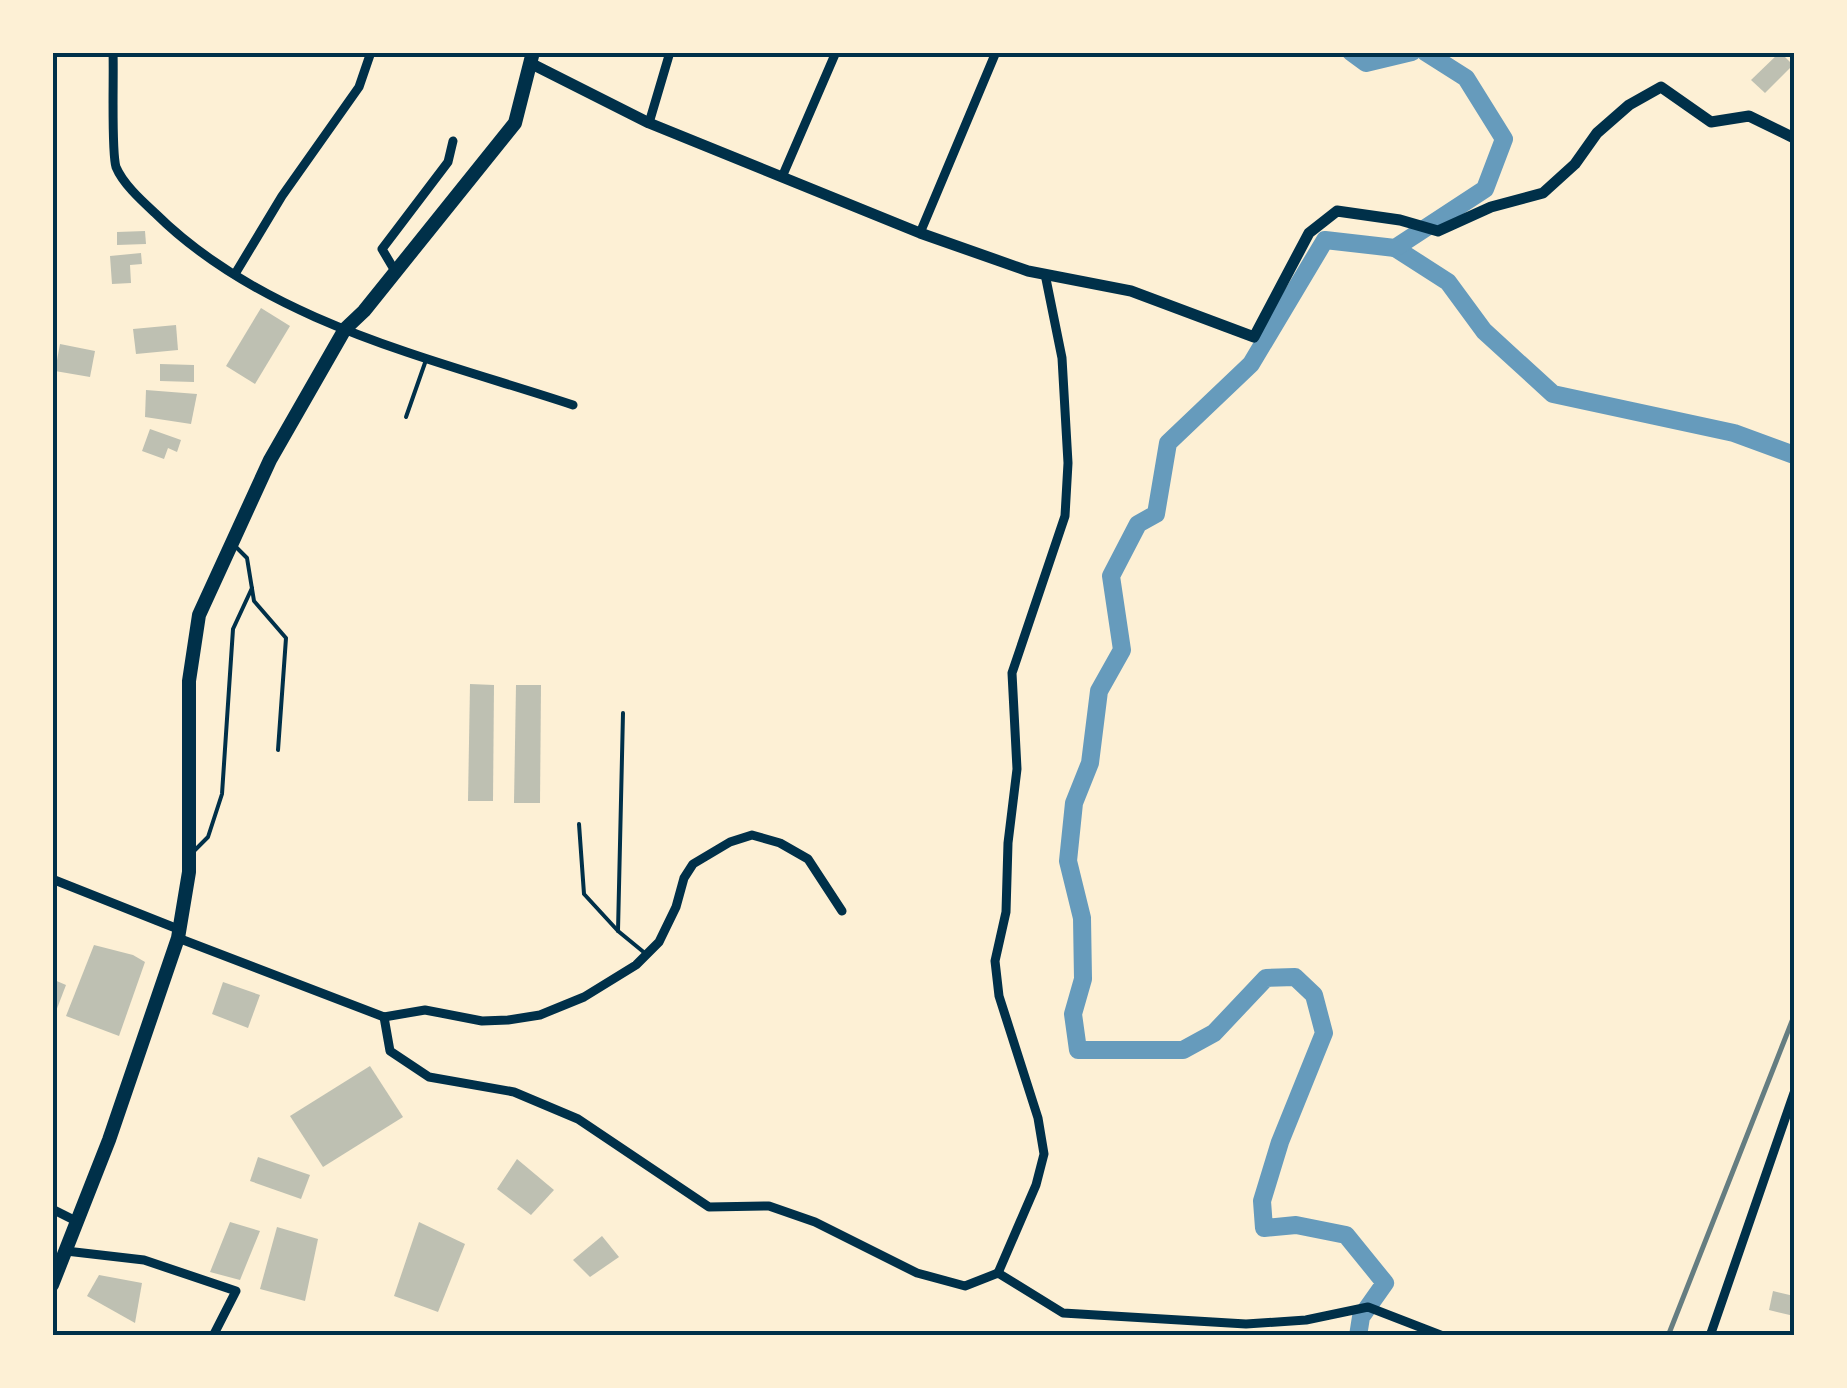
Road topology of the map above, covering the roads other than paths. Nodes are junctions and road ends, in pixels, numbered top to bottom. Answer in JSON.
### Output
{"nodes":[{"id":1,"x":114,"y":52,"type":"edge"},
{"id":2,"x":371,"y":52,"type":"edge"},
{"id":3,"x":670,"y":52,"type":"edge"},
{"id":4,"x":836,"y":52,"type":"edge"},
{"id":5,"x":996,"y":52,"type":"edge"},
{"id":6,"x":533,"y":58,"type":"edge"},
{"id":7,"x":650,"y":123,"type":"junction"},
{"id":8,"x":1794,"y":138,"type":"edge"},
{"id":9,"x":454,"y":140,"type":"dead end"},
{"id":10,"x":782,"y":177,"type":"junction"},
{"id":11,"x":920,"y":233,"type":"junction"},
{"id":12,"x":395,"y":270,"type":"junction"},
{"id":13,"x":236,"y":274,"type":"junction"},
{"id":14,"x":1045,"y":274,"type":"junction"},
{"id":15,"x":345,"y":329,"type":"junction"},
{"id":16,"x":427,"y":357,"type":"junction"},
{"id":17,"x":574,"y":405,"type":"dead end"},
{"id":18,"x":406,"y":417,"type":"dead end"},
{"id":19,"x":230,"y":542,"type":"junction"},
{"id":20,"x":252,"y":588,"type":"junction"},
{"id":21,"x":624,"y":713,"type":"dead end"},
{"id":22,"x":278,"y":750,"type":"dead end"},
{"id":23,"x":579,"y":824,"type":"dead end"},
{"id":24,"x":189,"y":856,"type":"junction"},
{"id":25,"x":52,"y":879,"type":"edge"},
{"id":26,"x":842,"y":911,"type":"dead end"},
{"id":27,"x":618,"y":932,"type":"junction"},
{"id":28,"x":178,"y":934,"type":"junction"},
{"id":29,"x":646,"y":954,"type":"junction"},
{"id":30,"x":384,"y":1018,"type":"junction"},
{"id":31,"x":1794,"y":1093,"type":"edge"},
{"id":32,"x":52,"y":1209,"type":"edge"},
{"id":33,"x":78,"y":1222,"type":"junction"},
{"id":34,"x":66,"y":1251,"type":"junction"},
{"id":35,"x":998,"y":1273,"type":"junction"},
{"id":36,"x":52,"y":1285,"type":"edge"},
{"id":37,"x":214,"y":1336,"type":"edge"},
{"id":38,"x":1444,"y":1336,"type":"edge"},
{"id":39,"x":1710,"y":1336,"type":"edge"}],
"edges":[{"from":1,"to":13,"type":"street"},
{"from":2,"to":13,"type":"street"},
{"from":3,"to":7,"type":"street"},
{"from":4,"to":10,"type":"street"},
{"from":5,"to":11,"type":"street"},
{"from":6,"to":7,"type":"street"},
{"from":6,"to":12,"type":"main road"},
{"from":7,"to":10,"type":"street"},
{"from":8,"to":14,"type":"street"},
{"from":9,"to":12,"type":"street"},
{"from":10,"to":11,"type":"street"},
{"from":11,"to":14,"type":"street"},
{"from":12,"to":15,"type":"main road"},
{"from":13,"to":15,"type":"street"},
{"from":14,"to":35,"type":"street"},
{"from":15,"to":16,"type":"street"},
{"from":15,"to":19,"type":"main road"},
{"from":16,"to":17,"type":"street"},
{"from":16,"to":18,"type":"lane"},
{"from":19,"to":20,"type":"lane"},
{"from":19,"to":24,"type":"main road"},
{"from":20,"to":22,"type":"lane"},
{"from":20,"to":24,"type":"lane"},
{"from":21,"to":27,"type":"lane"},
{"from":23,"to":27,"type":"lane"},
{"from":24,"to":28,"type":"main road"},
{"from":25,"to":28,"type":"street"},
{"from":26,"to":29,"type":"street"},
{"from":27,"to":29,"type":"lane"},
{"from":28,"to":30,"type":"street"},
{"from":28,"to":33,"type":"main road"},
{"from":29,"to":30,"type":"street"},
{"from":30,"to":35,"type":"street"},
{"from":31,"to":39,"type":"street"},
{"from":32,"to":33,"type":"street"},
{"from":33,"to":34,"type":"main road"},
{"from":34,"to":36,"type":"main road"},
{"from":34,"to":37,"type":"street"},
{"from":35,"to":38,"type":"street"}]}
